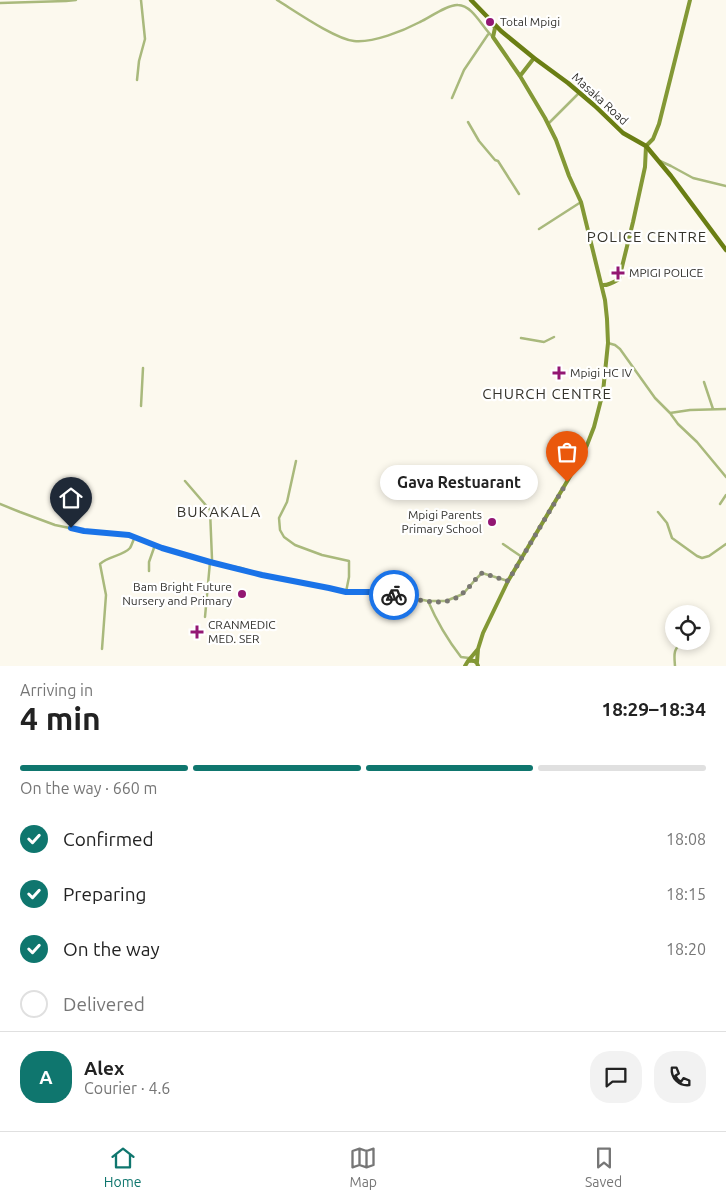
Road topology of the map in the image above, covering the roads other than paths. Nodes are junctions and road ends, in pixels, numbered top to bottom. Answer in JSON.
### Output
{"nodes":[{"id":1,"x":76,"y":0,"type":"edge"},
{"id":2,"x":141,"y":0,"type":"edge"},
{"id":3,"x":278,"y":0,"type":"edge"},
{"id":4,"x":471,"y":0,"type":"edge"},
{"id":5,"x":690,"y":0,"type":"edge"},
{"id":6,"x":14,"y":1,"type":"edge"},
{"id":7,"x":0,"y":3,"type":"edge"},
{"id":8,"x":489,"y":19,"type":"junction"},
{"id":9,"x":489,"y":33,"type":"junction"},
{"id":10,"x":493,"y":37,"type":"junction"},
{"id":11,"x":534,"y":58,"type":"junction"},
{"id":12,"x":520,"y":76,"type":"junction"},
{"id":13,"x":137,"y":80,"type":"dead end"},
{"id":14,"x":579,"y":93,"type":"junction"},
{"id":15,"x":452,"y":98,"type":"dead end"},
{"id":16,"x":468,"y":122,"type":"dead end"},
{"id":17,"x":548,"y":124,"type":"junction"},
{"id":18,"x":646,"y":146,"type":"junction"},
{"id":19,"x":659,"y":161,"type":"junction"},
{"id":20,"x":726,"y":186,"type":"edge"},
{"id":21,"x":519,"y":194,"type":"dead end"},
{"id":22,"x":581,"y":202,"type":"junction"},
{"id":23,"x":539,"y":229,"type":"dead end"},
{"id":24,"x":726,"y":250,"type":"edge"},
{"id":25,"x":602,"y":285,"type":"junction"},
{"id":26,"x":554,"y":337,"type":"dead end"},
{"id":27,"x":521,"y":338,"type":"dead end"},
{"id":28,"x":608,"y":343,"type":"junction"},
{"id":29,"x":143,"y":368,"type":"dead end"},
{"id":30,"x":704,"y":382,"type":"dead end"},
{"id":31,"x":141,"y":406,"type":"dead end"},
{"id":32,"x":712,"y":409,"type":"junction"},
{"id":33,"x":726,"y":409,"type":"edge"},
{"id":34,"x":670,"y":413,"type":"junction"},
{"id":35,"x":296,"y":461,"type":"dead end"},
{"id":36,"x":417,"y":474,"type":"dead end"},
{"id":37,"x":726,"y":477,"type":"edge"},
{"id":38,"x":185,"y":481,"type":"dead end"},
{"id":39,"x":433,"y":494,"type":"dead end"},
{"id":40,"x":726,"y":495,"type":"edge"},
{"id":41,"x":0,"y":504,"type":"edge"},
{"id":42,"x":720,"y":504,"type":"dead end"},
{"id":43,"x":658,"y":512,"type":"dead end"},
{"id":44,"x":135,"y":537,"type":"junction"},
{"id":45,"x":155,"y":544,"type":"junction"},
{"id":46,"x":503,"y":544,"type":"dead end"},
{"id":47,"x":726,"y":544,"type":"edge"},
{"id":48,"x":522,"y":558,"type":"junction"},
{"id":49,"x":210,"y":562,"type":"junction"},
{"id":50,"x":149,"y":571,"type":"dead end"},
{"id":51,"x":508,"y":581,"type":"junction"},
{"id":52,"x":346,"y":592,"type":"junction"},
{"id":53,"x":428,"y":601,"type":"junction"},
{"id":54,"x":205,"y":617,"type":"dead end"},
{"id":55,"x":102,"y":649,"type":"dead end"},
{"id":56,"x":478,"y":649,"type":"junction"},
{"id":57,"x":675,"y":650,"type":"edge"},
{"id":58,"x":469,"y":659,"type":"junction"},
{"id":59,"x":478,"y":665,"type":"edge"},
{"id":60,"x":464,"y":666,"type":"edge"},
{"id":61,"x":675,"y":666,"type":"edge"}],
"edges":[{"from":1,"to":6,"type":"street"},
{"from":2,"to":13,"type":"street"},
{"from":3,"to":9,"type":"street"},
{"from":4,"to":8,"type":"main road","name":"Masaka Road"},
{"from":5,"to":18,"type":"main road"},
{"from":6,"to":7,"type":"street"},
{"from":8,"to":10,"type":"main road"},
{"from":8,"to":11,"type":"main road","name":"Masaka Road"},
{"from":9,"to":10,"type":"street"},
{"from":9,"to":15,"type":"street"},
{"from":10,"to":12,"type":"main road"},
{"from":11,"to":12,"type":"main road"},
{"from":11,"to":14,"type":"main road","name":"Masaka Road"},
{"from":12,"to":17,"type":"main road"},
{"from":14,"to":17,"type":"street"},
{"from":14,"to":18,"type":"main road","name":"Masaka Road"},
{"from":16,"to":21,"type":"street"},
{"from":17,"to":22,"type":"main road"},
{"from":18,"to":19,"type":"main road","name":"Masaka Road"},
{"from":18,"to":25,"type":"main road"},
{"from":19,"to":20,"type":"street"},
{"from":19,"to":24,"type":"main road","name":"Masaka Road"},
{"from":22,"to":23,"type":"street"},
{"from":22,"to":25,"type":"main road"},
{"from":25,"to":28,"type":"main road"},
{"from":26,"to":27,"type":"street"},
{"from":28,"to":34,"type":"street"},
{"from":28,"to":48,"type":"main road"},
{"from":29,"to":31,"type":"street"},
{"from":30,"to":32,"type":"street"},
{"from":32,"to":33,"type":"street"},
{"from":32,"to":34,"type":"street"},
{"from":34,"to":37,"type":"street"},
{"from":35,"to":52,"type":"street"},
{"from":36,"to":39,"type":"street"},
{"from":38,"to":49,"type":"street"},
{"from":40,"to":42,"type":"street"},
{"from":41,"to":44,"type":"street"},
{"from":43,"to":47,"type":"street"},
{"from":44,"to":45,"type":"street"},
{"from":44,"to":55,"type":"street"},
{"from":45,"to":49,"type":"street"},
{"from":45,"to":50,"type":"street"},
{"from":46,"to":48,"type":"street"},
{"from":48,"to":51,"type":"main road"},
{"from":49,"to":52,"type":"street"},
{"from":49,"to":54,"type":"street"},
{"from":51,"to":53,"type":"street"},
{"from":51,"to":56,"type":"main road"},
{"from":52,"to":53,"type":"street"},
{"from":53,"to":58,"type":"street"},
{"from":56,"to":58,"type":"main road"},
{"from":56,"to":59,"type":"main road"},
{"from":57,"to":61,"type":"street"},
{"from":58,"to":59,"type":"main road"},
{"from":58,"to":60,"type":"main road"}]}
